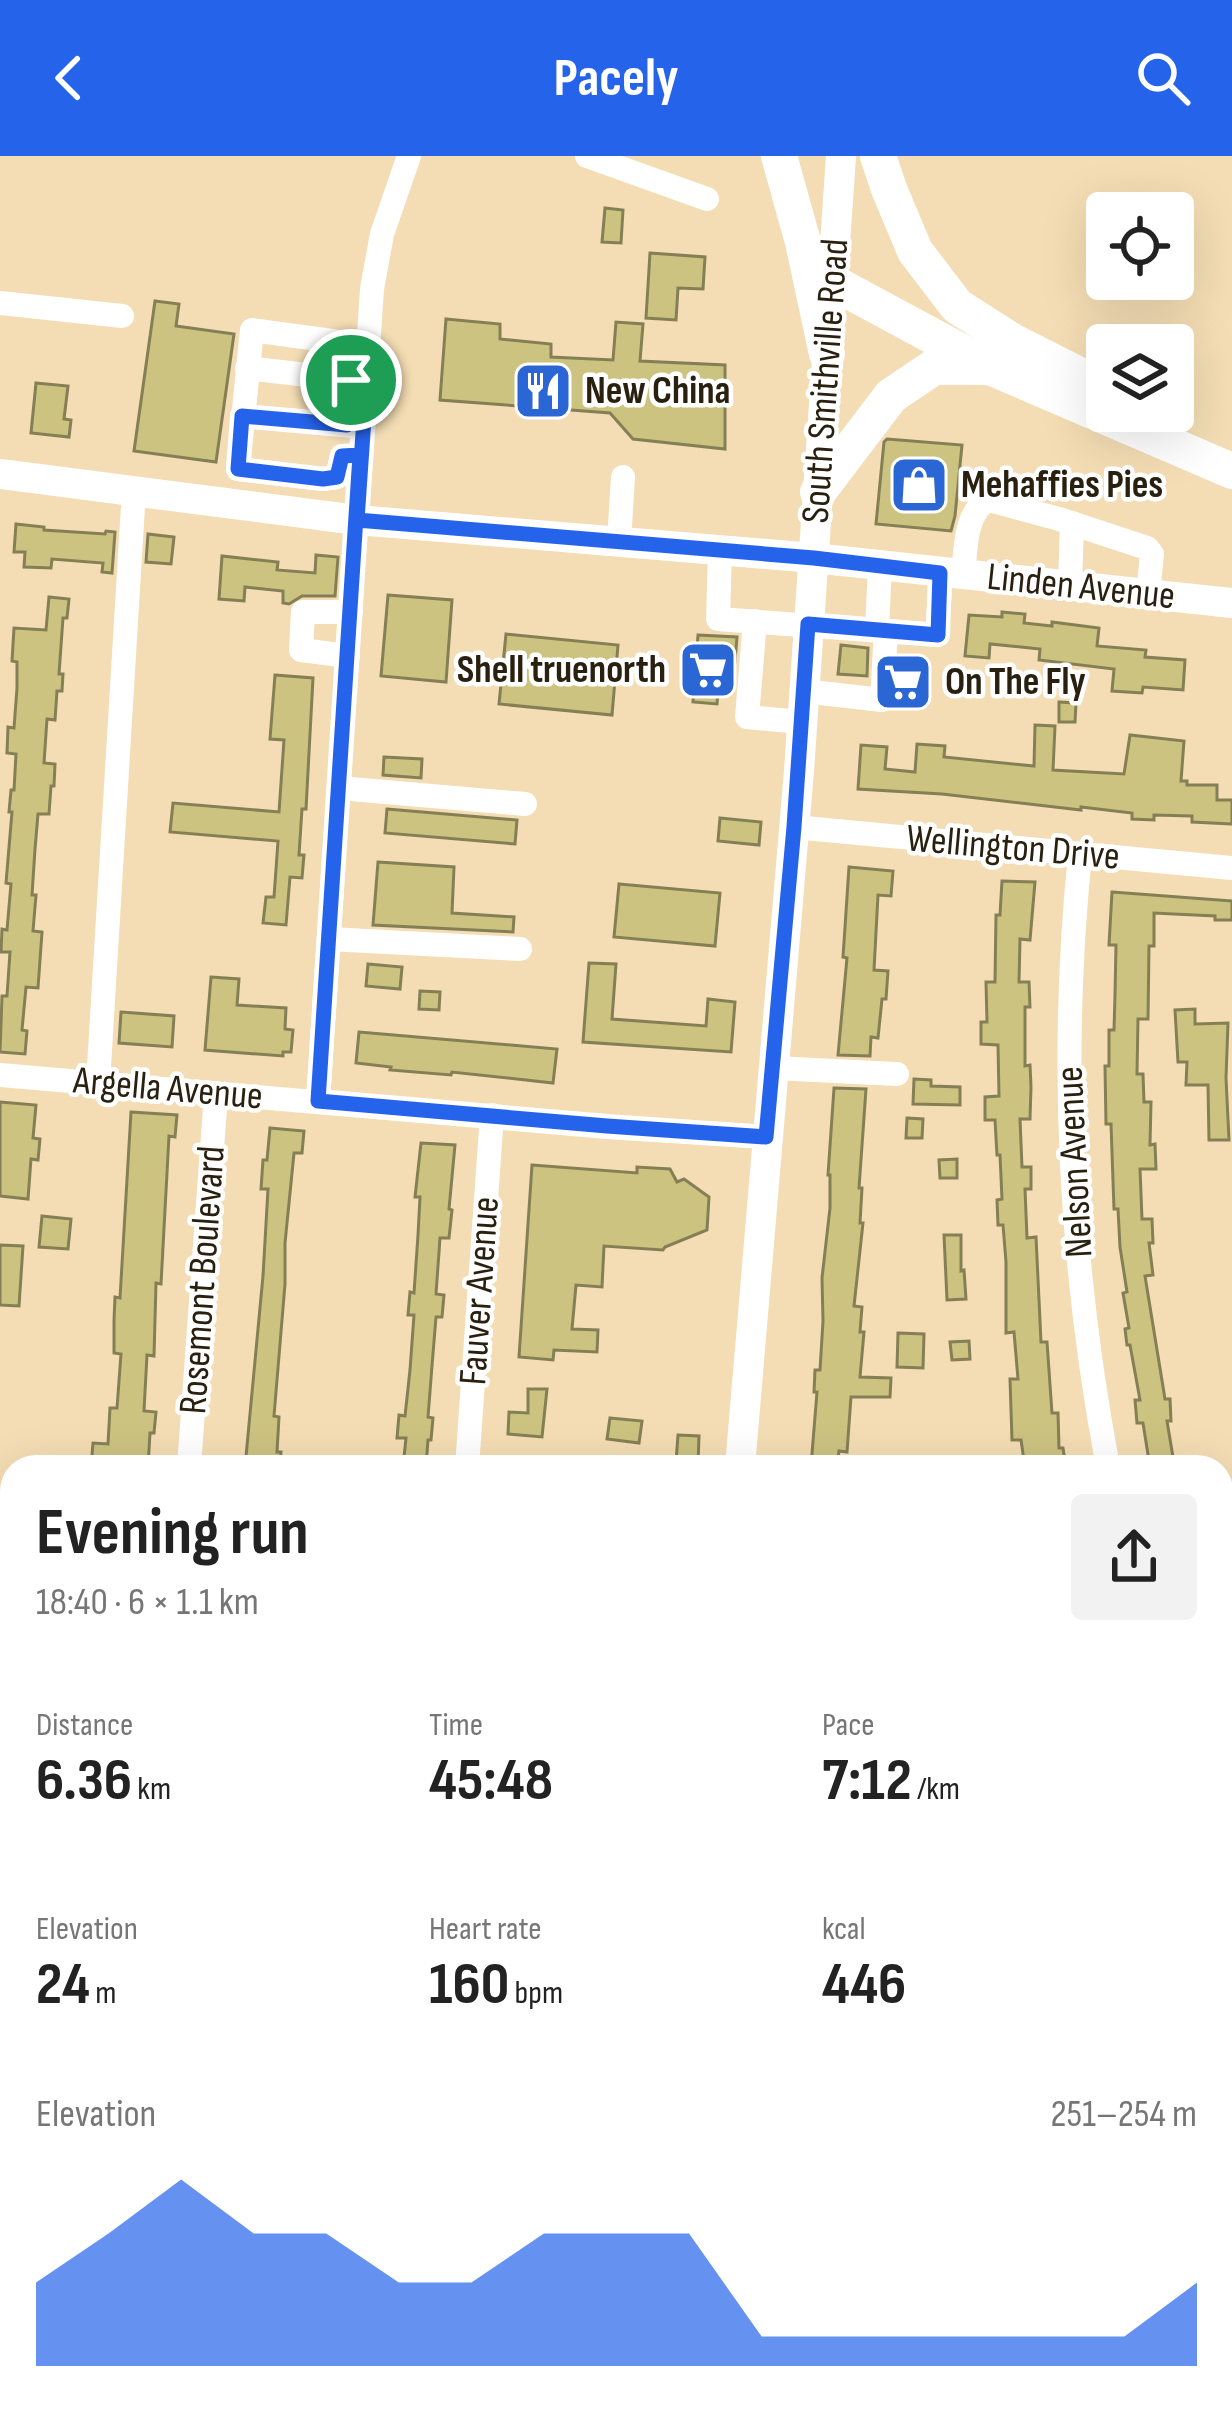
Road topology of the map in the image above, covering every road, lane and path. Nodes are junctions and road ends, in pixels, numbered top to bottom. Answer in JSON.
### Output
{"nodes":[{"id":1,"x":410,"y":156,"type":"edge"},
{"id":2,"x":587,"y":156,"type":"edge"},
{"id":3,"x":779,"y":156,"type":"edge"},
{"id":4,"x":842,"y":156,"type":"edge"},
{"id":5,"x":878,"y":156,"type":"edge"},
{"id":6,"x":707,"y":199,"type":"dead end"},
{"id":7,"x":832,"y":282,"type":"junction"},
{"id":8,"x":0,"y":303,"type":"edge"},
{"id":9,"x":122,"y":316,"type":"dead end"},
{"id":10,"x":361,"y":345,"type":"junction"},
{"id":11,"x":827,"y":354,"type":"junction"},
{"id":12,"x":990,"y":367,"type":"junction"},
{"id":13,"x":248,"y":368,"type":"junction"},
{"id":14,"x":1086,"y":378,"type":"edge"},
{"id":15,"x":351,"y":380,"type":"junction"},
{"id":16,"x":242,"y":416,"type":"junction"},
{"id":17,"x":355,"y":426,"type":"junction"},
{"id":18,"x":1194,"y":429,"type":"edge"},
{"id":19,"x":1232,"y":444,"type":"edge"},
{"id":20,"x":351,"y":456,"type":"junction"},
{"id":21,"x":1232,"y":471,"type":"edge"},
{"id":22,"x":0,"y":474,"type":"edge"},
{"id":23,"x":623,"y":477,"type":"dead end"},
{"id":24,"x":134,"y":490,"type":"junction"},
{"id":25,"x":818,"y":492,"type":"junction"},
{"id":26,"x":357,"y":520,"type":"junction"},
{"id":27,"x":1072,"y":523,"type":"junction"},
{"id":28,"x":619,"y":542,"type":"junction"},
{"id":29,"x":720,"y":550,"type":"junction"},
{"id":30,"x":814,"y":558,"type":"junction"},
{"id":31,"x":880,"y":566,"type":"junction"},
{"id":32,"x":952,"y":574,"type":"junction"},
{"id":33,"x":1070,"y":585,"type":"junction"},
{"id":34,"x":1148,"y":594,"type":"junction"},
{"id":35,"x":1232,"y":603,"type":"edge"},
{"id":36,"x":351,"y":613,"type":"junction"},
{"id":37,"x":755,"y":621,"type":"junction"},
{"id":38,"x":808,"y":624,"type":"junction"},
{"id":39,"x":881,"y":630,"type":"junction"},
{"id":40,"x":348,"y":656,"type":"junction"},
{"id":41,"x":802,"y":706,"type":"junction"},
{"id":42,"x":339,"y":788,"type":"junction"},
{"id":43,"x":525,"y":804,"type":"dead end"},
{"id":44,"x":794,"y":827,"type":"junction"},
{"id":45,"x":1080,"y":855,"type":"junction"},
{"id":46,"x":1232,"y":868,"type":"edge"},
{"id":47,"x":329,"y":939,"type":"junction"},
{"id":48,"x":520,"y":949,"type":"dead end"},
{"id":49,"x":773,"y":1068,"type":"junction"},
{"id":50,"x":897,"y":1074,"type":"dead end"},
{"id":51,"x":0,"y":1075,"type":"edge"},
{"id":52,"x":98,"y":1083,"type":"junction"},
{"id":53,"x":216,"y":1094,"type":"junction"},
{"id":54,"x":318,"y":1101,"type":"junction"},
{"id":55,"x":492,"y":1115,"type":"junction"},
{"id":56,"x":766,"y":1137,"type":"junction"},
{"id":57,"x":191,"y":1455,"type":"edge"},
{"id":58,"x":468,"y":1455,"type":"edge"},
{"id":59,"x":741,"y":1455,"type":"edge"},
{"id":60,"x":1106,"y":1455,"type":"edge"}],
"edges":[{"from":1,"to":10,"type":"street"},
{"from":2,"to":6,"type":"street"},
{"from":3,"to":11,"type":"highway"},
{"from":4,"to":7,"type":"main road","name":"South Smithville Road"},
{"from":5,"to":14,"type":"highway"},
{"from":7,"to":11,"type":"main road","name":"South Smithville Road"},
{"from":7,"to":12,"type":"highway"},
{"from":8,"to":9,"type":"street"},
{"from":10,"to":13,"type":"street"},
{"from":10,"to":15,"type":"street"},
{"from":10,"to":17,"type":"street"},
{"from":11,"to":25,"type":"main road","name":"South Smithville Road"},
{"from":12,"to":21,"type":"highway"},
{"from":12,"to":25,"type":"highway"},
{"from":13,"to":15,"type":"street"},
{"from":13,"to":16,"type":"street"},
{"from":15,"to":17,"type":"street"},
{"from":16,"to":17,"type":"street"},
{"from":16,"to":20,"type":"street"},
{"from":17,"to":20,"type":"street"},
{"from":18,"to":19,"type":"highway"},
{"from":20,"to":26,"type":"street"},
{"from":22,"to":24,"type":"main road","name":"Linden Avenue"},
{"from":23,"to":28,"type":"street"},
{"from":24,"to":26,"type":"main road","name":"Linden Avenue"},
{"from":24,"to":52,"type":"street"},
{"from":25,"to":30,"type":"main road","name":"South Smithville Road"},
{"from":26,"to":28,"type":"main road","name":"Linden Avenue"},
{"from":26,"to":36,"type":"street"},
{"from":27,"to":32,"type":"street"},
{"from":27,"to":33,"type":"street"},
{"from":27,"to":34,"type":"street"},
{"from":28,"to":29,"type":"main road","name":"Linden Avenue"},
{"from":29,"to":30,"type":"main road","name":"Linden Avenue"},
{"from":29,"to":37,"type":"street"},
{"from":30,"to":31,"type":"main road","name":"Linden Avenue"},
{"from":30,"to":38,"type":"main road","name":"South Smithville Road"},
{"from":31,"to":32,"type":"main road","name":"Linden Avenue"},
{"from":31,"to":39,"type":"street"},
{"from":32,"to":33,"type":"main road","name":"Linden Avenue"},
{"from":32,"to":39,"type":"street"},
{"from":33,"to":34,"type":"main road","name":"Linden Avenue"},
{"from":34,"to":35,"type":"main road","name":"Linden Avenue"},
{"from":36,"to":40,"type":"street"},
{"from":36,"to":40,"type":"street"},
{"from":37,"to":38,"type":"street"},
{"from":37,"to":41,"type":"street"},
{"from":38,"to":39,"type":"street"},
{"from":38,"to":41,"type":"main road","name":"South Smithville Road"},
{"from":39,"to":41,"type":"street"},
{"from":40,"to":42,"type":"street"},
{"from":41,"to":44,"type":"main road","name":"South Smithville Road"},
{"from":42,"to":43,"type":"street"},
{"from":42,"to":47,"type":"street"},
{"from":44,"to":45,"type":"street","name":"Wellington Drive"},
{"from":44,"to":49,"type":"main road","name":"South Smithville Road"},
{"from":45,"to":46,"type":"street","name":"Wellington Drive"},
{"from":45,"to":60,"type":"street","name":"Nelson Avenue"},
{"from":47,"to":48,"type":"street"},
{"from":47,"to":54,"type":"street"},
{"from":49,"to":50,"type":"street"},
{"from":49,"to":56,"type":"main road","name":"South Smithville Road"},
{"from":51,"to":52,"type":"street","name":"Argella Avenue"},
{"from":52,"to":53,"type":"street","name":"Argella Avenue"},
{"from":53,"to":54,"type":"street","name":"Argella Avenue"},
{"from":53,"to":57,"type":"street","name":"Rosemont Boulevard"},
{"from":54,"to":55,"type":"street","name":"Argella Avenue"},
{"from":55,"to":56,"type":"street","name":"Argella Avenue"},
{"from":55,"to":58,"type":"street","name":"Fauver Avenue"},
{"from":56,"to":59,"type":"main road","name":"South Smithville Road"}]}
